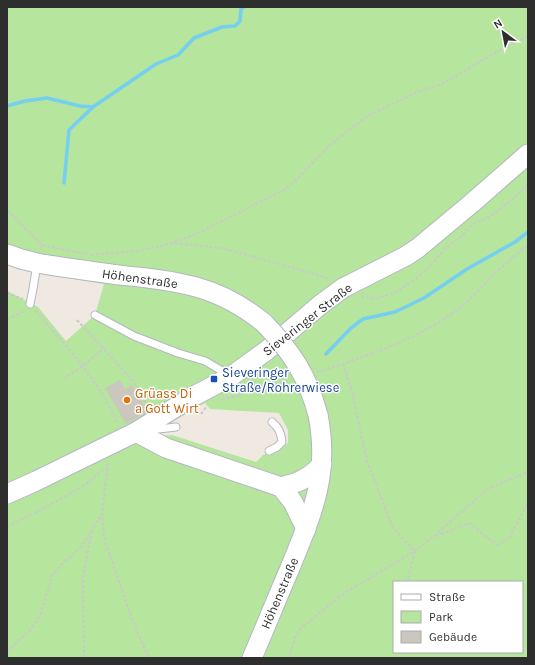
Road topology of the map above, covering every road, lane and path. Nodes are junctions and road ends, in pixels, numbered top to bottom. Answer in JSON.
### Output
{"nodes":[{"id":1,"x":528,"y":36,"type":"edge"},
{"id":2,"x":528,"y":154,"type":"edge"},
{"id":3,"x":528,"y":184,"type":"edge"},
{"id":4,"x":7,"y":210,"type":"edge"},
{"id":5,"x":173,"y":243,"type":"junction"},
{"id":6,"x":42,"y":245,"type":"junction"},
{"id":7,"x":528,"y":246,"type":"edge"},
{"id":8,"x":7,"y":254,"type":"edge"},
{"id":9,"x":91,"y":255,"type":"junction"},
{"id":10,"x":83,"y":256,"type":"dead end"},
{"id":11,"x":37,"y":263,"type":"junction"},
{"id":12,"x":343,"y":288,"type":"junction"},
{"id":13,"x":7,"y":293,"type":"edge"},
{"id":14,"x":30,"y":304,"type":"junction"},
{"id":15,"x":23,"y":312,"type":"dead end"},
{"id":16,"x":95,"y":315,"type":"dead end"},
{"id":17,"x":7,"y":319,"type":"edge"},
{"id":18,"x":77,"y":320,"type":"dead end"},
{"id":19,"x":103,"y":349,"type":"junction"},
{"id":20,"x":343,"y":363,"type":"junction"},
{"id":21,"x":83,"y":366,"type":"junction"},
{"id":22,"x":312,"y":374,"type":"dead end"},
{"id":23,"x":230,"y":377,"type":"junction"},
{"id":24,"x":63,"y":379,"type":"dead end"},
{"id":25,"x":290,"y":380,"type":"dead end"},
{"id":26,"x":218,"y":401,"type":"dead end"},
{"id":27,"x":211,"y":403,"type":"dead end"},
{"id":28,"x":200,"y":414,"type":"dead end"},
{"id":29,"x":155,"y":419,"type":"junction"},
{"id":30,"x":272,"y":422,"type":"dead end"},
{"id":31,"x":176,"y":427,"type":"dead end"},
{"id":32,"x":128,"y":436,"type":"junction"},
{"id":33,"x":268,"y":452,"type":"dead end"},
{"id":34,"x":322,"y":464,"type":"junction"},
{"id":35,"x":528,"y":472,"type":"edge"},
{"id":36,"x":281,"y":488,"type":"junction"},
{"id":37,"x":7,"y":494,"type":"edge"},
{"id":38,"x":528,"y":503,"type":"edge"},
{"id":39,"x":102,"y":513,"type":"junction"},
{"id":40,"x":7,"y":527,"type":"edge"},
{"id":41,"x":93,"y":529,"type":"junction"},
{"id":42,"x":306,"y":529,"type":"junction"},
{"id":43,"x":433,"y":537,"type":"junction"},
{"id":44,"x":415,"y":551,"type":"junction"},
{"id":45,"x":407,"y":581,"type":"edge"},
{"id":46,"x":7,"y":652,"type":"edge"},
{"id":47,"x":84,"y":658,"type":"edge"},
{"id":48,"x":149,"y":658,"type":"edge"},
{"id":49,"x":252,"y":658,"type":"edge"},
{"id":50,"x":289,"y":658,"type":"edge"}],
"edges":[{"from":1,"to":5,"type":"path"},
{"from":2,"to":12,"type":"street","name":"Sieveringer Straße"},
{"from":3,"to":12,"type":"path"},
{"from":4,"to":6,"type":"path"},
{"from":5,"to":9,"type":"path"},
{"from":5,"to":12,"type":"path"},
{"from":6,"to":9,"type":"path"},
{"from":6,"to":11,"type":"path"},
{"from":7,"to":20,"type":"path"},
{"from":8,"to":11,"type":"street","name":"Höhenstraße"},
{"from":9,"to":10,"type":"path"},
{"from":11,"to":14,"type":"lane"},
{"from":11,"to":34,"type":"street","name":"Höhenstraße","bridge":true},
{"from":12,"to":23,"type":"street","name":"Sieveringer Straße"},
{"from":13,"to":14,"type":"path"},
{"from":14,"to":21,"type":"path"},
{"from":15,"to":17,"type":"path"},
{"from":16,"to":23,"type":"lane"},
{"from":18,"to":19,"type":"path"},
{"from":19,"to":21,"type":"path"},
{"from":19,"to":29,"type":"path"},
{"from":20,"to":22,"type":"path"},
{"from":20,"to":44,"type":"path"},
{"from":21,"to":24,"type":"path"},
{"from":21,"to":32,"type":"path"},
{"from":23,"to":29,"type":"street","name":"Sieveringer Straße"},
{"from":25,"to":26,"type":"path"},
{"from":27,"to":28,"type":"path"},
{"from":29,"to":32,"type":"street","name":"Sieveringer Straße"},
{"from":30,"to":33,"type":"lane"},
{"from":31,"to":32,"type":"lane"},
{"from":32,"to":36,"type":"street"},
{"from":32,"to":37,"type":"street","name":"Sieveringer Straße"},
{"from":34,"to":36,"type":"street"},
{"from":34,"to":42,"type":"street","name":"Höhenstraße"},
{"from":35,"to":43,"type":"path"},
{"from":36,"to":42,"type":"street"},
{"from":38,"to":43,"type":"path"},
{"from":39,"to":40,"type":"path"},
{"from":39,"to":41,"type":"path"},
{"from":39,"to":48,"type":"path"},
{"from":41,"to":46,"type":"path"},
{"from":41,"to":47,"type":"path"},
{"from":42,"to":49,"type":"street","name":"Höhenstraße"},
{"from":43,"to":44,"type":"path"},
{"from":44,"to":45,"type":"path"},
{"from":44,"to":50,"type":"path"}]}
